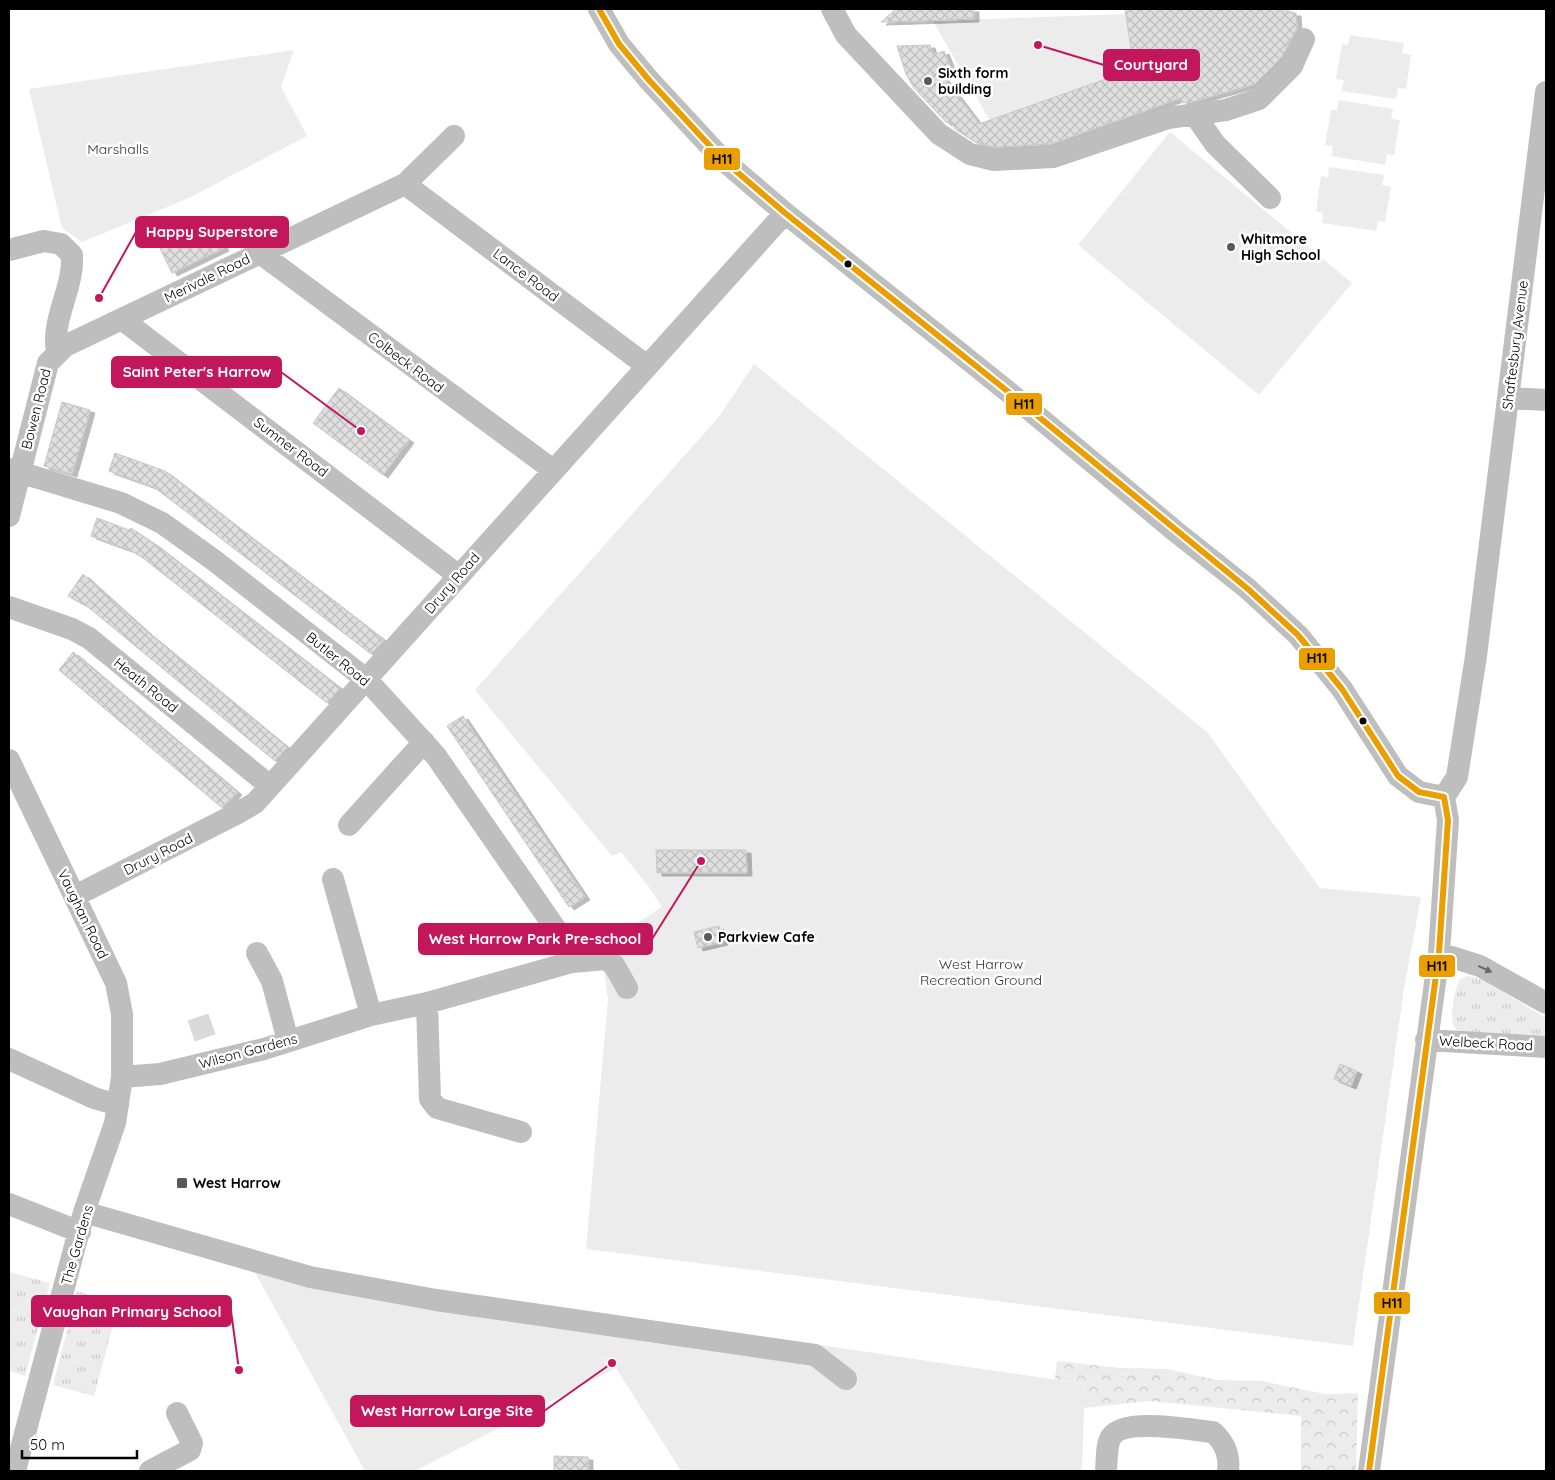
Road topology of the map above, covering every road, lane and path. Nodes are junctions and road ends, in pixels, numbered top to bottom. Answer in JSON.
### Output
{"nodes":[{"id":1,"x":599,"y":9,"type":"edge"},
{"id":2,"x":832,"y":9,"type":"edge"},
{"id":3,"x":1304,"y":39,"type":"dead end"},
{"id":4,"x":1546,"y":92,"type":"edge"},
{"id":5,"x":1194,"y":114,"type":"junction"},
{"id":6,"x":454,"y":136,"type":"dead end"},
{"id":7,"x":405,"y":184,"type":"junction"},
{"id":8,"x":1270,"y":198,"type":"dead end"},
{"id":9,"x":785,"y":213,"type":"junction"},
{"id":10,"x":9,"y":250,"type":"edge"},
{"id":11,"x":260,"y":253,"type":"junction"},
{"id":12,"x":122,"y":320,"type":"junction"},
{"id":13,"x":57,"y":352,"type":"junction"},
{"id":14,"x":646,"y":366,"type":"junction"},
{"id":15,"x":1509,"y":398,"type":"junction"},
{"id":16,"x":1546,"y":400,"type":"edge"},
{"id":17,"x":553,"y":470,"type":"junction"},
{"id":18,"x":14,"y":471,"type":"edge"},
{"id":19,"x":9,"y":516,"type":"edge"},
{"id":20,"x":459,"y":576,"type":"junction"},
{"id":21,"x":9,"y":607,"type":"edge"},
{"id":22,"x":366,"y":680,"type":"junction"},
{"id":23,"x":424,"y":742,"type":"junction"},
{"id":24,"x":9,"y":760,"type":"edge"},
{"id":25,"x":270,"y":786,"type":"junction"},
{"id":26,"x":1444,"y":797,"type":"junction"},
{"id":27,"x":349,"y":825,"type":"dead end"},
{"id":28,"x":333,"y":879,"type":"dead end"},
{"id":29,"x":75,"y":896,"type":"junction"},
{"id":30,"x":256,"y":953,"type":"dead end"},
{"id":31,"x":1438,"y":953,"type":"junction"},
{"id":32,"x":572,"y":962,"type":"junction"},
{"id":33,"x":627,"y":988,"type":"dead end"},
{"id":34,"x":427,"y":1003,"type":"junction"},
{"id":35,"x":1546,"y":1004,"type":"edge"},
{"id":36,"x":371,"y":1015,"type":"junction"},
{"id":37,"x":1426,"y":1040,"type":"junction"},
{"id":38,"x":288,"y":1041,"type":"junction"},
{"id":39,"x":1546,"y":1047,"type":"edge"},
{"id":40,"x":9,"y":1058,"type":"edge"},
{"id":41,"x":122,"y":1077,"type":"junction"},
{"id":42,"x":118,"y":1105,"type":"junction"},
{"id":43,"x":521,"y":1132,"type":"dead end"},
{"id":44,"x":9,"y":1204,"type":"edge"},
{"id":45,"x":82,"y":1222,"type":"junction"},
{"id":46,"x":846,"y":1379,"type":"dead end"},
{"id":47,"x":177,"y":1413,"type":"dead end"},
{"id":48,"x":15,"y":1471,"type":"edge"},
{"id":49,"x":150,"y":1471,"type":"edge"},
{"id":50,"x":1106,"y":1471,"type":"edge"},
{"id":51,"x":1228,"y":1471,"type":"edge"},
{"id":52,"x":1370,"y":1471,"type":"edge"}],
"edges":[{"from":1,"to":9,"type":"street"},
{"from":2,"to":5,"type":"street"},
{"from":3,"to":5,"type":"street"},
{"from":4,"to":15,"type":"street","name":"Shaftesbury Avenue"},
{"from":5,"to":8,"type":"street"},
{"from":6,"to":7,"type":"street","name":"Merivale Road"},
{"from":7,"to":11,"type":"street","name":"Merivale Road"},
{"from":7,"to":14,"type":"street","name":"Lance Road"},
{"from":9,"to":14,"type":"street","name":"Drury Road"},
{"from":9,"to":26,"type":"street"},
{"from":10,"to":13,"type":"street","name":"Bowen Road"},
{"from":11,"to":12,"type":"street","name":"Merivale Road"},
{"from":11,"to":17,"type":"street","name":"Colbeck Road"},
{"from":12,"to":13,"type":"street","name":"Merivale Road"},
{"from":12,"to":20,"type":"street","name":"Sumner Road"},
{"from":13,"to":18,"type":"street","name":"Bowen Road"},
{"from":14,"to":17,"type":"street","name":"Drury Road"},
{"from":15,"to":16,"type":"street"},
{"from":15,"to":26,"type":"street","name":"Shaftesbury Avenue"},
{"from":17,"to":20,"type":"street","name":"Drury Road"},
{"from":18,"to":19,"type":"street","name":"Bowen Road"},
{"from":18,"to":22,"type":"street","name":"Butler Road"},
{"from":20,"to":22,"type":"street","name":"Drury Road"},
{"from":21,"to":25,"type":"street","name":"Heath Road"},
{"from":22,"to":23,"type":"street","name":"Butler Road"},
{"from":22,"to":25,"type":"street","name":"Drury Road"},
{"from":23,"to":27,"type":"street"},
{"from":23,"to":32,"type":"street","name":"Butler Road"},
{"from":24,"to":29,"type":"street","name":"Vaughan Road"},
{"from":25,"to":29,"type":"street","name":"Drury Road"},
{"from":26,"to":31,"type":"street"},
{"from":28,"to":36,"type":"street"},
{"from":29,"to":41,"type":"street","name":"Vaughan Road"},
{"from":30,"to":38,"type":"street"},
{"from":31,"to":35,"type":"street","one_way":true},
{"from":31,"to":37,"type":"street"},
{"from":32,"to":33,"type":"street","name":"Wilson Gardens"},
{"from":32,"to":34,"type":"street","name":"Wilson Gardens"},
{"from":34,"to":36,"type":"street","name":"Wilson Gardens"},
{"from":34,"to":43,"type":"street"},
{"from":36,"to":38,"type":"street","name":"Wilson Gardens"},
{"from":37,"to":39,"type":"street","name":"Welbeck Road"},
{"from":37,"to":52,"type":"street"},
{"from":38,"to":41,"type":"street","name":"Wilson Gardens"},
{"from":40,"to":42,"type":"street"},
{"from":41,"to":42,"type":"street","name":"The Gardens"},
{"from":42,"to":45,"type":"street","name":"The Gardens"},
{"from":44,"to":45,"type":"street"},
{"from":45,"to":46,"type":"street"},
{"from":45,"to":48,"type":"street","name":"The Gardens"},
{"from":47,"to":49,"type":"street"},
{"from":50,"to":51,"type":"street"}]}
